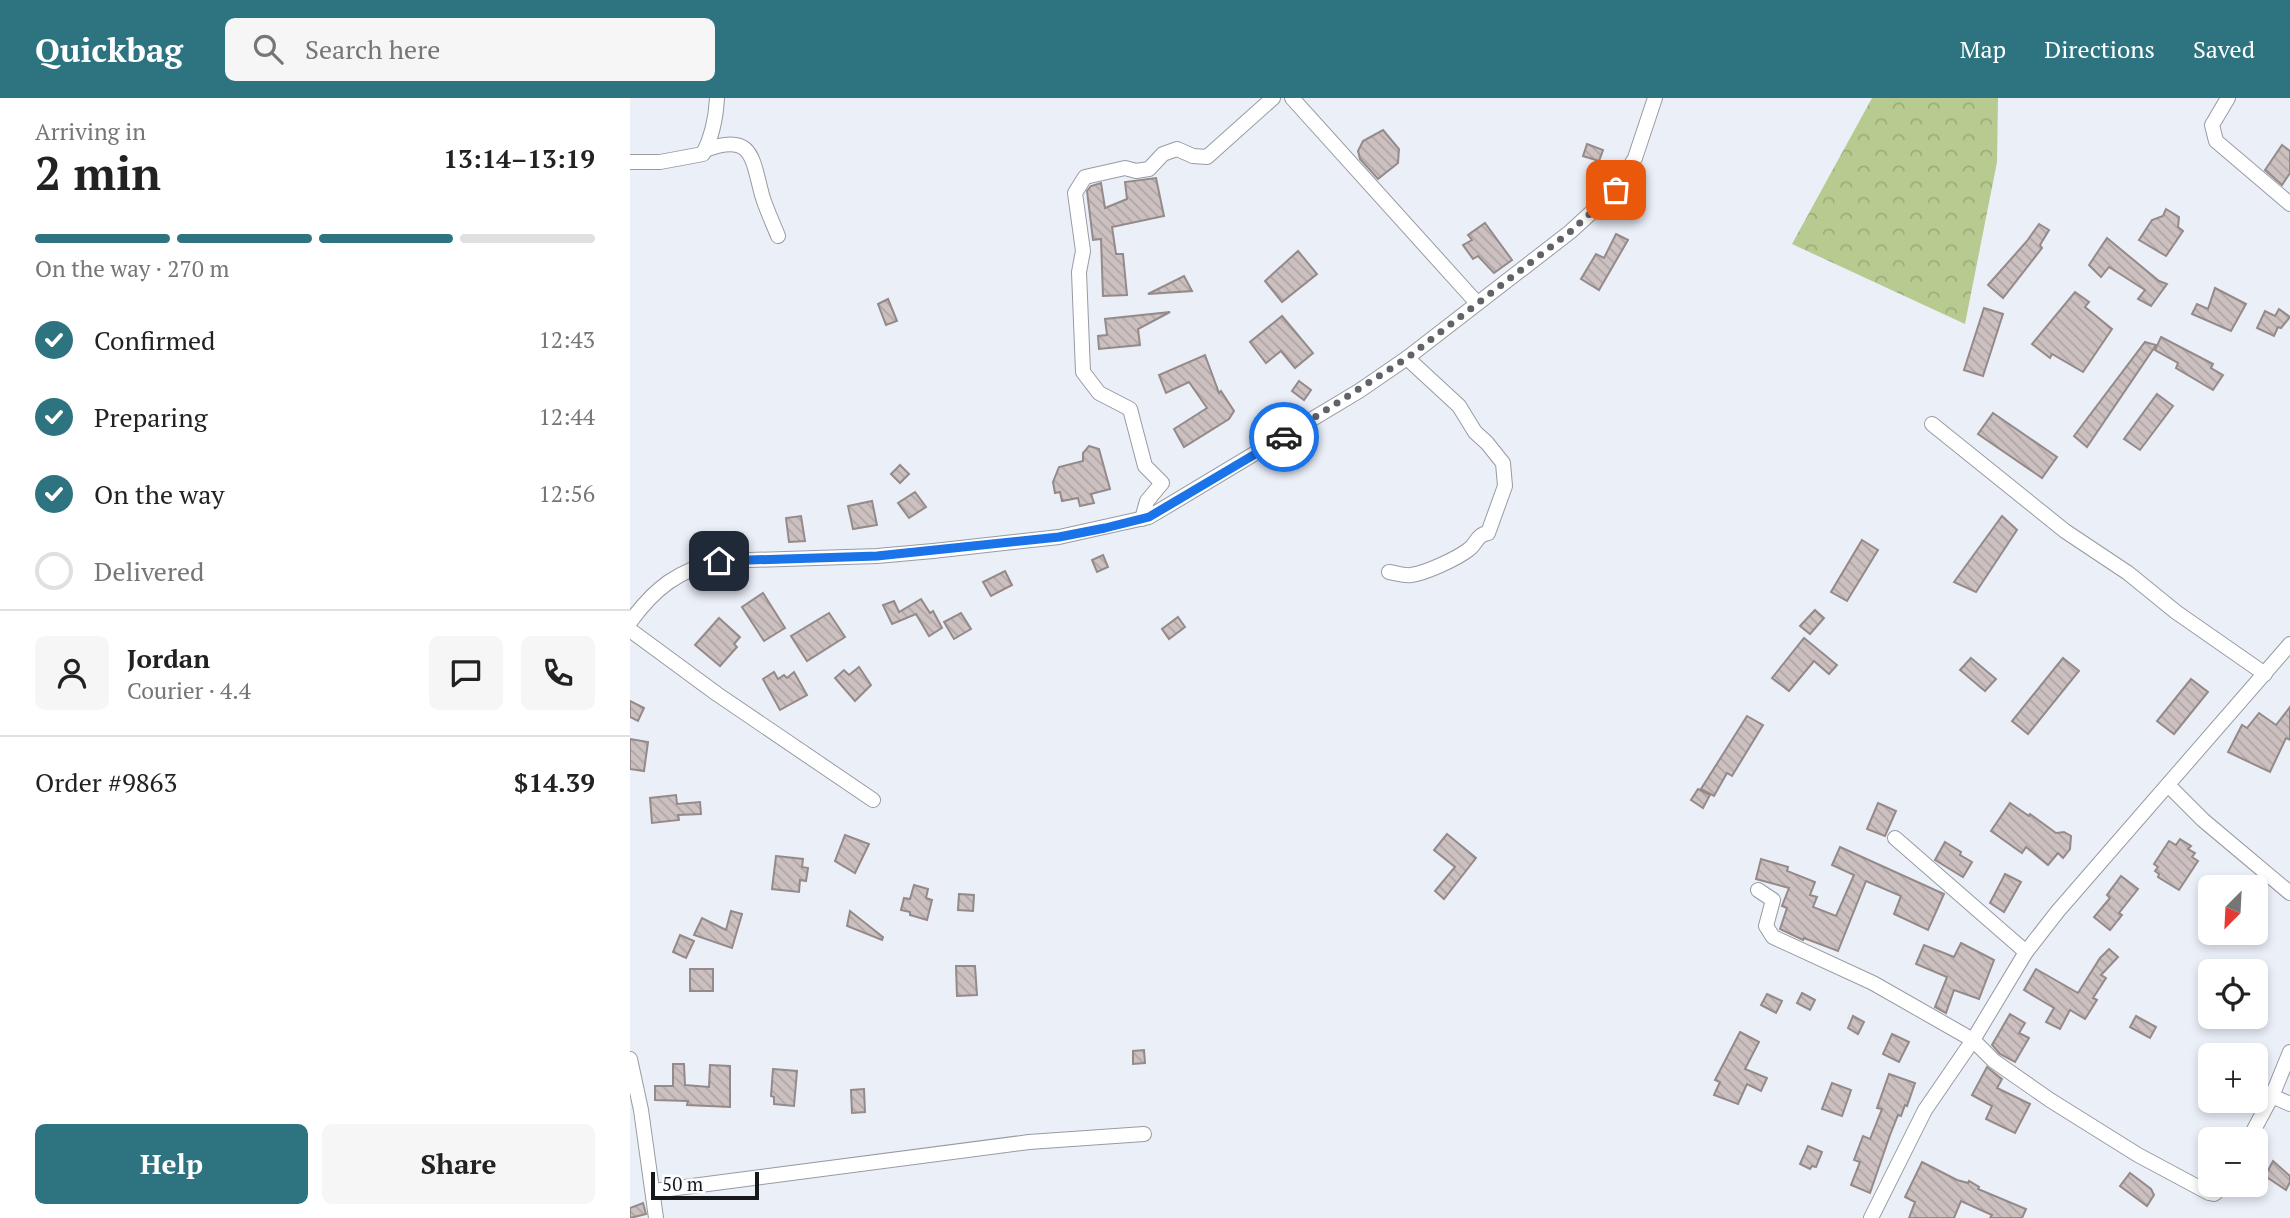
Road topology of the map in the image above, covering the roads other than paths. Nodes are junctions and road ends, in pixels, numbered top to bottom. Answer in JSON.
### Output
{"nodes":[{"id":1,"x":717,"y":98,"type":"edge"},
{"id":2,"x":1273,"y":98,"type":"edge"},
{"id":3,"x":1292,"y":98,"type":"edge"},
{"id":4,"x":1655,"y":98,"type":"edge"},
{"id":5,"x":2228,"y":98,"type":"edge"},
{"id":6,"x":705,"y":150,"type":"junction"},
{"id":7,"x":630,"y":162,"type":"edge"},
{"id":8,"x":2290,"y":204,"type":"edge"},
{"id":9,"x":778,"y":236,"type":"dead end"},
{"id":10,"x":1477,"y":303,"type":"junction"},
{"id":11,"x":1407,"y":358,"type":"junction"},
{"id":12,"x":1932,"y":424,"type":"dead end"},
{"id":13,"x":1162,"y":483,"type":"junction"},
{"id":14,"x":1175,"y":502,"type":"junction"},
{"id":15,"x":1142,"y":519,"type":"junction"},
{"id":16,"x":1389,"y":572,"type":"dead end"},
{"id":17,"x":630,"y":622,"type":"edge"},
{"id":18,"x":630,"y":631,"type":"edge"},
{"id":19,"x":2290,"y":644,"type":"edge"},
{"id":20,"x":2265,"y":674,"type":"junction"},
{"id":21,"x":2168,"y":785,"type":"junction"},
{"id":22,"x":873,"y":800,"type":"dead end"},
{"id":23,"x":1895,"y":838,"type":"dead end"},
{"id":24,"x":1758,"y":890,"type":"dead end"},
{"id":25,"x":2290,"y":893,"type":"edge"},
{"id":26,"x":2026,"y":952,"type":"junction"},
{"id":27,"x":1973,"y":1040,"type":"junction"},
{"id":28,"x":2290,"y":1052,"type":"edge"},
{"id":29,"x":630,"y":1059,"type":"edge"},
{"id":30,"x":2272,"y":1096,"type":"junction"},
{"id":31,"x":2290,"y":1104,"type":"edge"},
{"id":32,"x":2255,"y":1127,"type":"edge"},
{"id":33,"x":1144,"y":1134,"type":"dead end"},
{"id":34,"x":2198,"y":1187,"type":"edge"},
{"id":35,"x":654,"y":1191,"type":"junction"},
{"id":36,"x":656,"y":1218,"type":"edge"},
{"id":37,"x":1871,"y":1218,"type":"edge"}],
"edges":[{"from":1,"to":6,"type":"street"},
{"from":2,"to":13,"type":"street"},
{"from":3,"to":10,"type":"street"},
{"from":4,"to":10,"type":"street"},
{"from":5,"to":8,"type":"street"},
{"from":6,"to":7,"type":"street"},
{"from":6,"to":9,"type":"street"},
{"from":10,"to":11,"type":"street"},
{"from":11,"to":14,"type":"street"},
{"from":11,"to":16,"type":"street"},
{"from":12,"to":20,"type":"street"},
{"from":13,"to":14,"type":"street"},
{"from":13,"to":15,"type":"street"},
{"from":14,"to":15,"type":"street"},
{"from":15,"to":17,"type":"street"},
{"from":18,"to":22,"type":"street"},
{"from":19,"to":20,"type":"street"},
{"from":20,"to":21,"type":"street"},
{"from":21,"to":25,"type":"street"},
{"from":21,"to":26,"type":"street"},
{"from":23,"to":26,"type":"street"},
{"from":24,"to":27,"type":"street"},
{"from":26,"to":27,"type":"street"},
{"from":27,"to":34,"type":"street"},
{"from":27,"to":37,"type":"street"},
{"from":28,"to":30,"type":"street"},
{"from":29,"to":35,"type":"street"},
{"from":30,"to":31,"type":"street"},
{"from":30,"to":32,"type":"street"},
{"from":33,"to":35,"type":"street"},
{"from":35,"to":36,"type":"street"}]}
